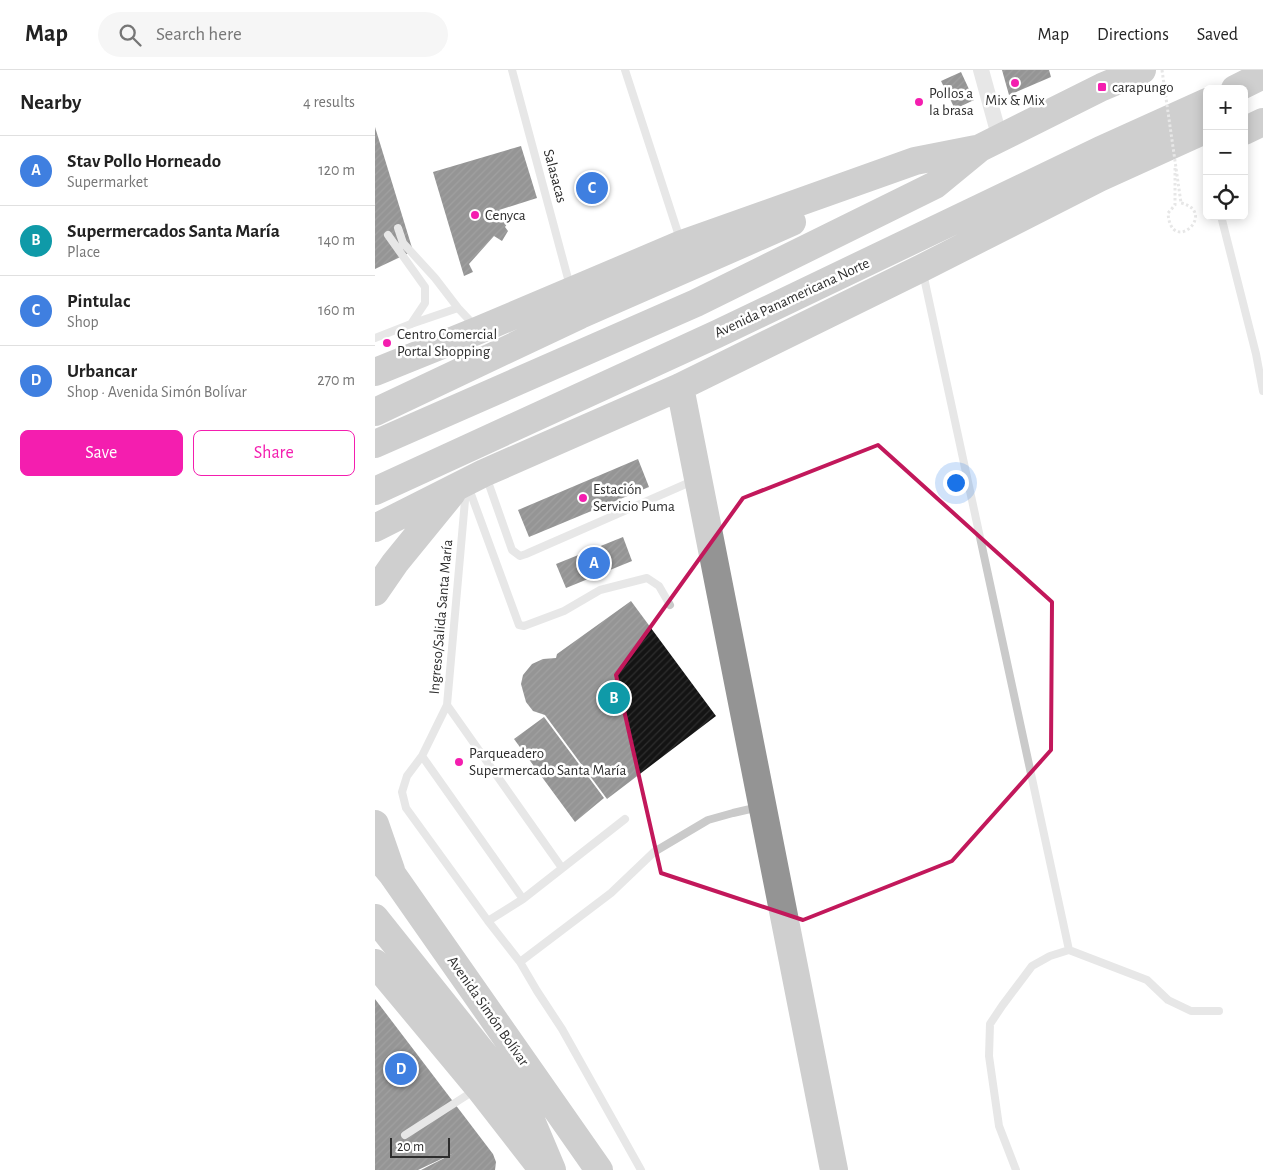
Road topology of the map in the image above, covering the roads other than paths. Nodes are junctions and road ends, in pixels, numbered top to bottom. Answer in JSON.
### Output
{"nodes":[{"id":1,"x":512,"y":70,"type":"edge"},
{"id":2,"x":625,"y":70,"type":"edge"},
{"id":3,"x":981,"y":70,"type":"edge"},
{"id":4,"x":1142,"y":70,"type":"edge"},
{"id":5,"x":1263,"y":75,"type":"edge"},
{"id":6,"x":1243,"y":85,"type":"edge"},
{"id":7,"x":1203,"y":104,"type":"edge"},
{"id":8,"x":1263,"y":104,"type":"edge"},
{"id":9,"x":1248,"y":110,"type":"edge"},
{"id":10,"x":1263,"y":122,"type":"edge"},
{"id":11,"x":1205,"y":130,"type":"edge"},
{"id":12,"x":1246,"y":130,"type":"edge"},
{"id":13,"x":990,"y":143,"type":"junction"},
{"id":14,"x":1203,"y":150,"type":"edge"},
{"id":15,"x":915,"y":161,"type":"junction"},
{"id":16,"x":1222,"y":220,"type":"edge"},
{"id":17,"x":398,"y":228,"type":"dead end"},
{"id":18,"x":388,"y":235,"type":"dead end"},
{"id":19,"x":682,"y":244,"type":"junction"},
{"id":20,"x":922,"y":268,"type":"junction"},
{"id":21,"x":571,"y":290,"type":"junction"},
{"id":22,"x":458,"y":308,"type":"junction"},
{"id":23,"x":411,"y":324,"type":"junction"},
{"id":24,"x":479,"y":330,"type":"junction"},
{"id":25,"x":375,"y":338,"type":"edge"},
{"id":26,"x":375,"y":372,"type":"edge"},
{"id":27,"x":679,"y":387,"type":"junction"},
{"id":28,"x":1263,"y":390,"type":"edge"},
{"id":29,"x":375,"y":412,"type":"edge"},
{"id":30,"x":375,"y":444,"type":"edge"},
{"id":31,"x":699,"y":478,"type":"junction"},
{"id":32,"x":470,"y":480,"type":"junction"},
{"id":33,"x":375,"y":491,"type":"edge"},
{"id":34,"x":375,"y":528,"type":"edge"},
{"id":35,"x":375,"y":592,"type":"edge"},
{"id":36,"x":669,"y":605,"type":"dead end"},
{"id":37,"x":447,"y":705,"type":"junction"},
{"id":38,"x":422,"y":756,"type":"junction"},
{"id":39,"x":762,"y":807,"type":"junction"},
{"id":40,"x":625,"y":819,"type":"dead end"},
{"id":41,"x":375,"y":824,"type":"edge"},
{"id":42,"x":383,"y":864,"type":"edge"},
{"id":43,"x":561,"y":868,"type":"junction"},
{"id":44,"x":523,"y":899,"type":"junction"},
{"id":45,"x":375,"y":918,"type":"edge"},
{"id":46,"x":488,"y":921,"type":"junction"},
{"id":47,"x":1069,"y":950,"type":"junction"},
{"id":48,"x":520,"y":962,"type":"junction"},
{"id":49,"x":375,"y":963,"type":"edge"},
{"id":50,"x":1219,"y":1011,"type":"dead end"},
{"id":51,"x":479,"y":1088,"type":"junction"},
{"id":52,"x":405,"y":1135,"type":"dead end"},
{"id":53,"x":544,"y":1170,"type":"edge"},
{"id":54,"x":552,"y":1170,"type":"edge"},
{"id":55,"x":599,"y":1170,"type":"edge"},
{"id":56,"x":641,"y":1170,"type":"edge"},
{"id":57,"x":834,"y":1170,"type":"edge"},
{"id":58,"x":1016,"y":1170,"type":"edge"}],
"edges":[{"from":1,"to":21,"type":"lane","name":"Salasacas"},
{"from":2,"to":19,"type":"lane"},
{"from":3,"to":13,"type":"street"},
{"from":4,"to":13,"type":"highway"},
{"from":5,"to":6,"type":"highway"},
{"from":7,"to":33,"type":"highway","name":"Avenida Panamericana Norte"},
{"from":8,"to":9,"type":"highway"},
{"from":10,"to":12,"type":"highway"},
{"from":11,"to":20,"type":"highway"},
{"from":13,"to":15,"type":"highway"},
{"from":13,"to":30,"type":"highway"},
{"from":14,"to":20,"type":"highway"},
{"from":15,"to":19,"type":"highway"},
{"from":15,"to":29,"type":"highway"},
{"from":16,"to":28,"type":"lane"},
{"from":17,"to":22,"type":"lane"},
{"from":18,"to":23,"type":"lane"},
{"from":19,"to":21,"type":"highway"},
{"from":20,"to":27,"type":"highway"},
{"from":20,"to":47,"type":"lane"},
{"from":21,"to":24,"type":"highway"},
{"from":22,"to":23,"type":"lane"},
{"from":22,"to":24,"type":"lane"},
{"from":23,"to":25,"type":"lane"},
{"from":24,"to":26,"type":"highway"},
{"from":27,"to":31,"type":"highway"},
{"from":27,"to":32,"type":"highway"},
{"from":31,"to":32,"type":"lane"},
{"from":31,"to":39,"type":"highway"},
{"from":32,"to":34,"type":"highway"},
{"from":32,"to":35,"type":"highway"},
{"from":32,"to":36,"type":"lane"},
{"from":32,"to":37,"type":"lane","name":"Ingreso/Salida Santa María"},
{"from":37,"to":38,"type":"lane"},
{"from":37,"to":43,"type":"lane","name":"Ingreso/Salida Santa María"},
{"from":38,"to":44,"type":"lane"},
{"from":38,"to":46,"type":"lane"},
{"from":39,"to":48,"type":"lane"},
{"from":39,"to":57,"type":"highway"},
{"from":40,"to":43,"type":"lane"},
{"from":41,"to":42,"type":"highway","name":"Avenida Simón Bolívar"},
{"from":42,"to":55,"type":"highway","name":"Avenida Simón Bolívar"},
{"from":43,"to":44,"type":"lane"},
{"from":44,"to":46,"type":"lane"},
{"from":45,"to":54,"type":"highway"},
{"from":46,"to":48,"type":"lane"},
{"from":47,"to":50,"type":"lane"},
{"from":47,"to":58,"type":"lane"},
{"from":48,"to":56,"type":"lane"},
{"from":49,"to":51,"type":"highway"},
{"from":51,"to":52,"type":"lane"},
{"from":51,"to":53,"type":"highway"}]}
